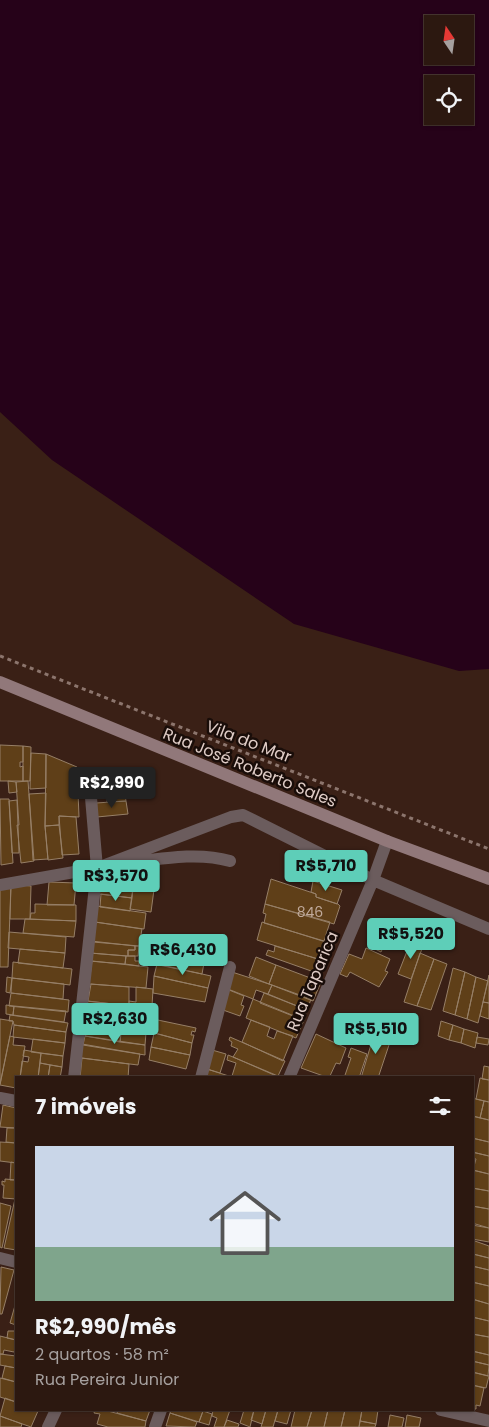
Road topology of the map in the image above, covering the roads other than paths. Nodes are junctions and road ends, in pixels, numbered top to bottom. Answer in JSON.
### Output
{"nodes":[{"id":1,"x":0,"y":682,"type":"edge"},
{"id":2,"x":90,"y":786,"type":"dead end"},
{"id":3,"x":387,"y":841,"type":"junction"},
{"id":4,"x":230,"y":862,"type":"dead end"},
{"id":5,"x":100,"y":867,"type":"junction"},
{"id":6,"x":489,"y":879,"type":"edge"},
{"id":7,"x":374,"y":880,"type":"junction"},
{"id":8,"x":0,"y":885,"type":"edge"},
{"id":9,"x":489,"y":929,"type":"edge"},
{"id":10,"x":230,"y":967,"type":"dead end"},
{"id":11,"x":74,"y":1076,"type":"edge"},
{"id":12,"x":202,"y":1076,"type":"edge"},
{"id":13,"x":290,"y":1076,"type":"edge"},
{"id":14,"x":0,"y":1098,"type":"edge"},
{"id":15,"x":15,"y":1101,"type":"edge"},
{"id":16,"x":0,"y":1258,"type":"edge"},
{"id":17,"x":15,"y":1262,"type":"edge"},
{"id":18,"x":56,"y":1411,"type":"edge"},
{"id":19,"x":161,"y":1411,"type":"edge"},
{"id":20,"x":445,"y":1411,"type":"edge"},
{"id":21,"x":489,"y":1421,"type":"edge"},
{"id":22,"x":48,"y":1427,"type":"edge"},
{"id":23,"x":155,"y":1427,"type":"edge"}],
"edges":[{"from":1,"to":3,"type":"main road","name":"Rua José Roberto Sales"},
{"from":2,"to":5,"type":"street"},
{"from":3,"to":6,"type":"main road","name":"Rua José Roberto Sales"},
{"from":3,"to":7,"type":"street","name":"Rua Taparica"},
{"from":4,"to":5,"type":"street"},
{"from":5,"to":7,"type":"street"},
{"from":5,"to":8,"type":"street"},
{"from":5,"to":11,"type":"street"},
{"from":7,"to":9,"type":"street"},
{"from":7,"to":13,"type":"street","name":"Rua Taparica"},
{"from":10,"to":12,"type":"street"},
{"from":14,"to":15,"type":"street"},
{"from":16,"to":17,"type":"street"},
{"from":18,"to":22,"type":"street"},
{"from":19,"to":23,"type":"street"},
{"from":20,"to":21,"type":"street"}]}
